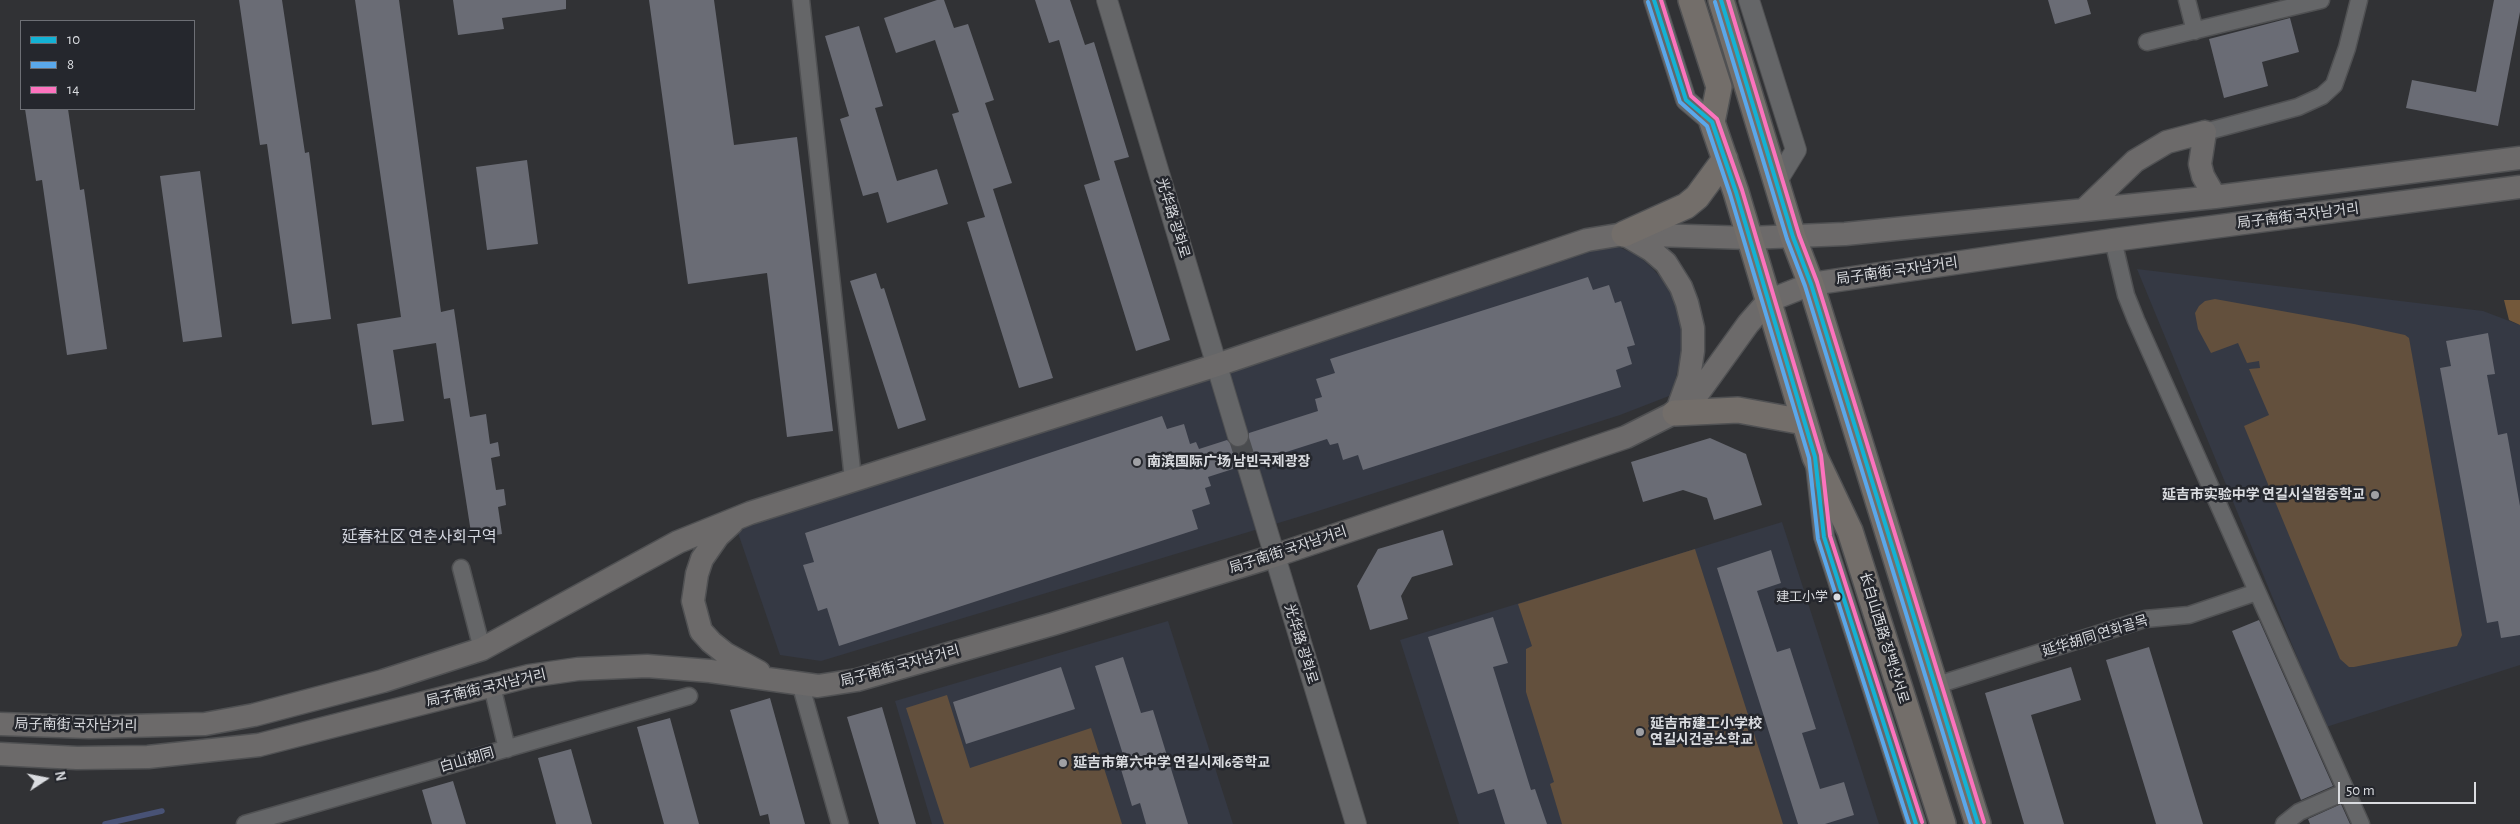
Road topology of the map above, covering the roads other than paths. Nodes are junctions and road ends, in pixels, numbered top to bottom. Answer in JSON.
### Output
{"nodes":[{"id":1,"x":801,"y":0,"type":"edge"},
{"id":2,"x":1107,"y":0,"type":"edge"},
{"id":3,"x":1654,"y":0,"type":"edge"},
{"id":4,"x":1691,"y":0,"type":"edge"},
{"id":5,"x":1721,"y":0,"type":"edge"},
{"id":6,"x":1749,"y":0,"type":"edge"},
{"id":7,"x":2187,"y":0,"type":"edge"},
{"id":8,"x":2321,"y":0,"type":"edge"},
{"id":9,"x":2359,"y":0,"type":"edge"},
{"id":10,"x":2195,"y":31,"type":"junction"},
{"id":11,"x":2147,"y":42,"type":"dead end"},
{"id":12,"x":1712,"y":122,"type":"junction"},
{"id":13,"x":2204,"y":132,"type":"junction"},
{"id":14,"x":2520,"y":158,"type":"edge"},
{"id":15,"x":1725,"y":159,"type":"junction"},
{"id":16,"x":1778,"y":181,"type":"junction"},
{"id":17,"x":2520,"y":187,"type":"edge"},
{"id":18,"x":2215,"y":196,"type":"junction"},
{"id":19,"x":2085,"y":209,"type":"junction"},
{"id":20,"x":1624,"y":234,"type":"junction"},
{"id":21,"x":1793,"y":237,"type":"junction"},
{"id":22,"x":1749,"y":238,"type":"junction"},
{"id":23,"x":2113,"y":240,"type":"junction"},
{"id":24,"x":1811,"y":284,"type":"junction"},
{"id":25,"x":1768,"y":301,"type":"junction"},
{"id":26,"x":1217,"y":365,"type":"junction"},
{"id":27,"x":1675,"y":413,"type":"junction"},
{"id":28,"x":1804,"y":422,"type":"junction"},
{"id":29,"x":1238,"y":436,"type":"tunnel mouth"},
{"id":30,"x":1815,"y":457,"type":"junction"},
{"id":31,"x":1247,"y":464,"type":"tunnel mouth"},
{"id":32,"x":853,"y":479,"type":"junction"},
{"id":33,"x":736,"y":519,"type":"junction"},
{"id":34,"x":1274,"y":556,"type":"junction"},
{"id":35,"x":461,"y":568,"type":"dead end"},
{"id":36,"x":2258,"y":592,"type":"junction"},
{"id":37,"x":482,"y":649,"type":"junction"},
{"id":38,"x":769,"y":678,"type":"junction"},
{"id":39,"x":800,"y":683,"type":"junction"},
{"id":40,"x":492,"y":686,"type":"junction"},
{"id":41,"x":1934,"y":686,"type":"junction"},
{"id":42,"x":689,"y":696,"type":"dead end"},
{"id":43,"x":0,"y":724,"type":"edge"},
{"id":44,"x":507,"y":749,"type":"junction"},
{"id":45,"x":0,"y":754,"type":"edge"},
{"id":46,"x":2347,"y":791,"type":"junction"},
{"id":47,"x":245,"y":824,"type":"edge"},
{"id":48,"x":840,"y":824,"type":"edge"},
{"id":49,"x":1356,"y":824,"type":"edge"},
{"id":50,"x":1916,"y":824,"type":"edge"},
{"id":51,"x":1943,"y":824,"type":"edge"},
{"id":52,"x":1978,"y":824,"type":"edge"},
{"id":53,"x":2284,"y":824,"type":"edge"},
{"id":54,"x":2362,"y":824,"type":"edge"}],
"edges":[{"from":1,"to":32,"type":"street"},
{"from":2,"to":26,"type":"street","name":"光华路 광화로"},
{"from":3,"to":12,"type":"street"},
{"from":4,"to":12,"type":"main road"},
{"from":5,"to":16,"type":"main road"},
{"from":6,"to":16,"type":"street"},
{"from":7,"to":10,"type":"street"},
{"from":8,"to":10,"type":"street"},
{"from":9,"to":13,"type":"street"},
{"from":10,"to":11,"type":"street"},
{"from":12,"to":15,"type":"main road","name":"长白山西路 장백산서로"},
{"from":13,"to":18,"type":"main road"},
{"from":13,"to":19,"type":"main road"},
{"from":14,"to":18,"type":"main road","name":"局子南街 국자남거리"},
{"from":15,"to":20,"type":"main road"},
{"from":15,"to":22,"type":"main road","name":"长白山西路 장백산서로"},
{"from":16,"to":21,"type":"main road"},
{"from":17,"to":23,"type":"main road","name":"局子南街 국자남거리"},
{"from":18,"to":19,"type":"main road","name":"局子南街 국자남거리"},
{"from":19,"to":21,"type":"main road","name":"局子南街 국자남거리"},
{"from":20,"to":22,"type":"main road","name":"局子南街 국자남거리"},
{"from":20,"to":26,"type":"main road","name":"局子南街 국자남거리"},
{"from":20,"to":27,"type":"main road"},
{"from":21,"to":22,"type":"main road","name":"局子南街 국자남거리"},
{"from":21,"to":24,"type":"main road"},
{"from":22,"to":25,"type":"main road","name":"长白山西路 장백산서로"},
{"from":23,"to":24,"type":"main road","name":"局子南街 국자남거리"},
{"from":23,"to":36,"type":"street"},
{"from":24,"to":25,"type":"main road","name":"局子南街 국자남거리"},
{"from":24,"to":41,"type":"main road"},
{"from":25,"to":27,"type":"main road","name":"局子南街 국자남거리"},
{"from":25,"to":28,"type":"main road","name":"长白山西路 장백산서로"},
{"from":26,"to":29,"type":"street","name":"光华路 광화로"},
{"from":26,"to":32,"type":"main road","name":"局子南街 국자남거리"},
{"from":27,"to":28,"type":"main road"},
{"from":27,"to":34,"type":"main road","name":"局子南街 국자남거리"},
{"from":28,"to":30,"type":"main road","name":"长白山西路 장백산서로"},
{"from":30,"to":50,"type":"street","name":"长白山西路 장백산서로"},
{"from":30,"to":51,"type":"main road","name":"长白山西路 장백산서로"},
{"from":31,"to":34,"type":"street","name":"光华路 광화로"},
{"from":32,"to":33,"type":"main road","name":"局子南街 국자남거리"},
{"from":33,"to":37,"type":"main road","name":"局子南街 국자남거리"},
{"from":33,"to":38,"type":"main road"},
{"from":34,"to":39,"type":"main road","name":"局子南街 국자남거리"},
{"from":34,"to":49,"type":"street","name":"光华路 광화로"},
{"from":35,"to":37,"type":"street"},
{"from":36,"to":41,"type":"street","name":"延华胡同 연화골목"},
{"from":36,"to":46,"type":"street"},
{"from":37,"to":43,"type":"main road","name":"局子南街 국자남거리"},
{"from":38,"to":39,"type":"main road","name":"局子南街 국자남거리"},
{"from":38,"to":40,"type":"main road","name":"局子南街 국자남거리"},
{"from":39,"to":48,"type":"street"},
{"from":40,"to":44,"type":"street"},
{"from":40,"to":45,"type":"main road","name":"局子南街 국자남거리"},
{"from":41,"to":52,"type":"main road"},
{"from":42,"to":44,"type":"street","name":"白山胡同"},
{"from":44,"to":47,"type":"street","name":"白山胡同"},
{"from":46,"to":53,"type":"street"},
{"from":46,"to":54,"type":"street"}]}
